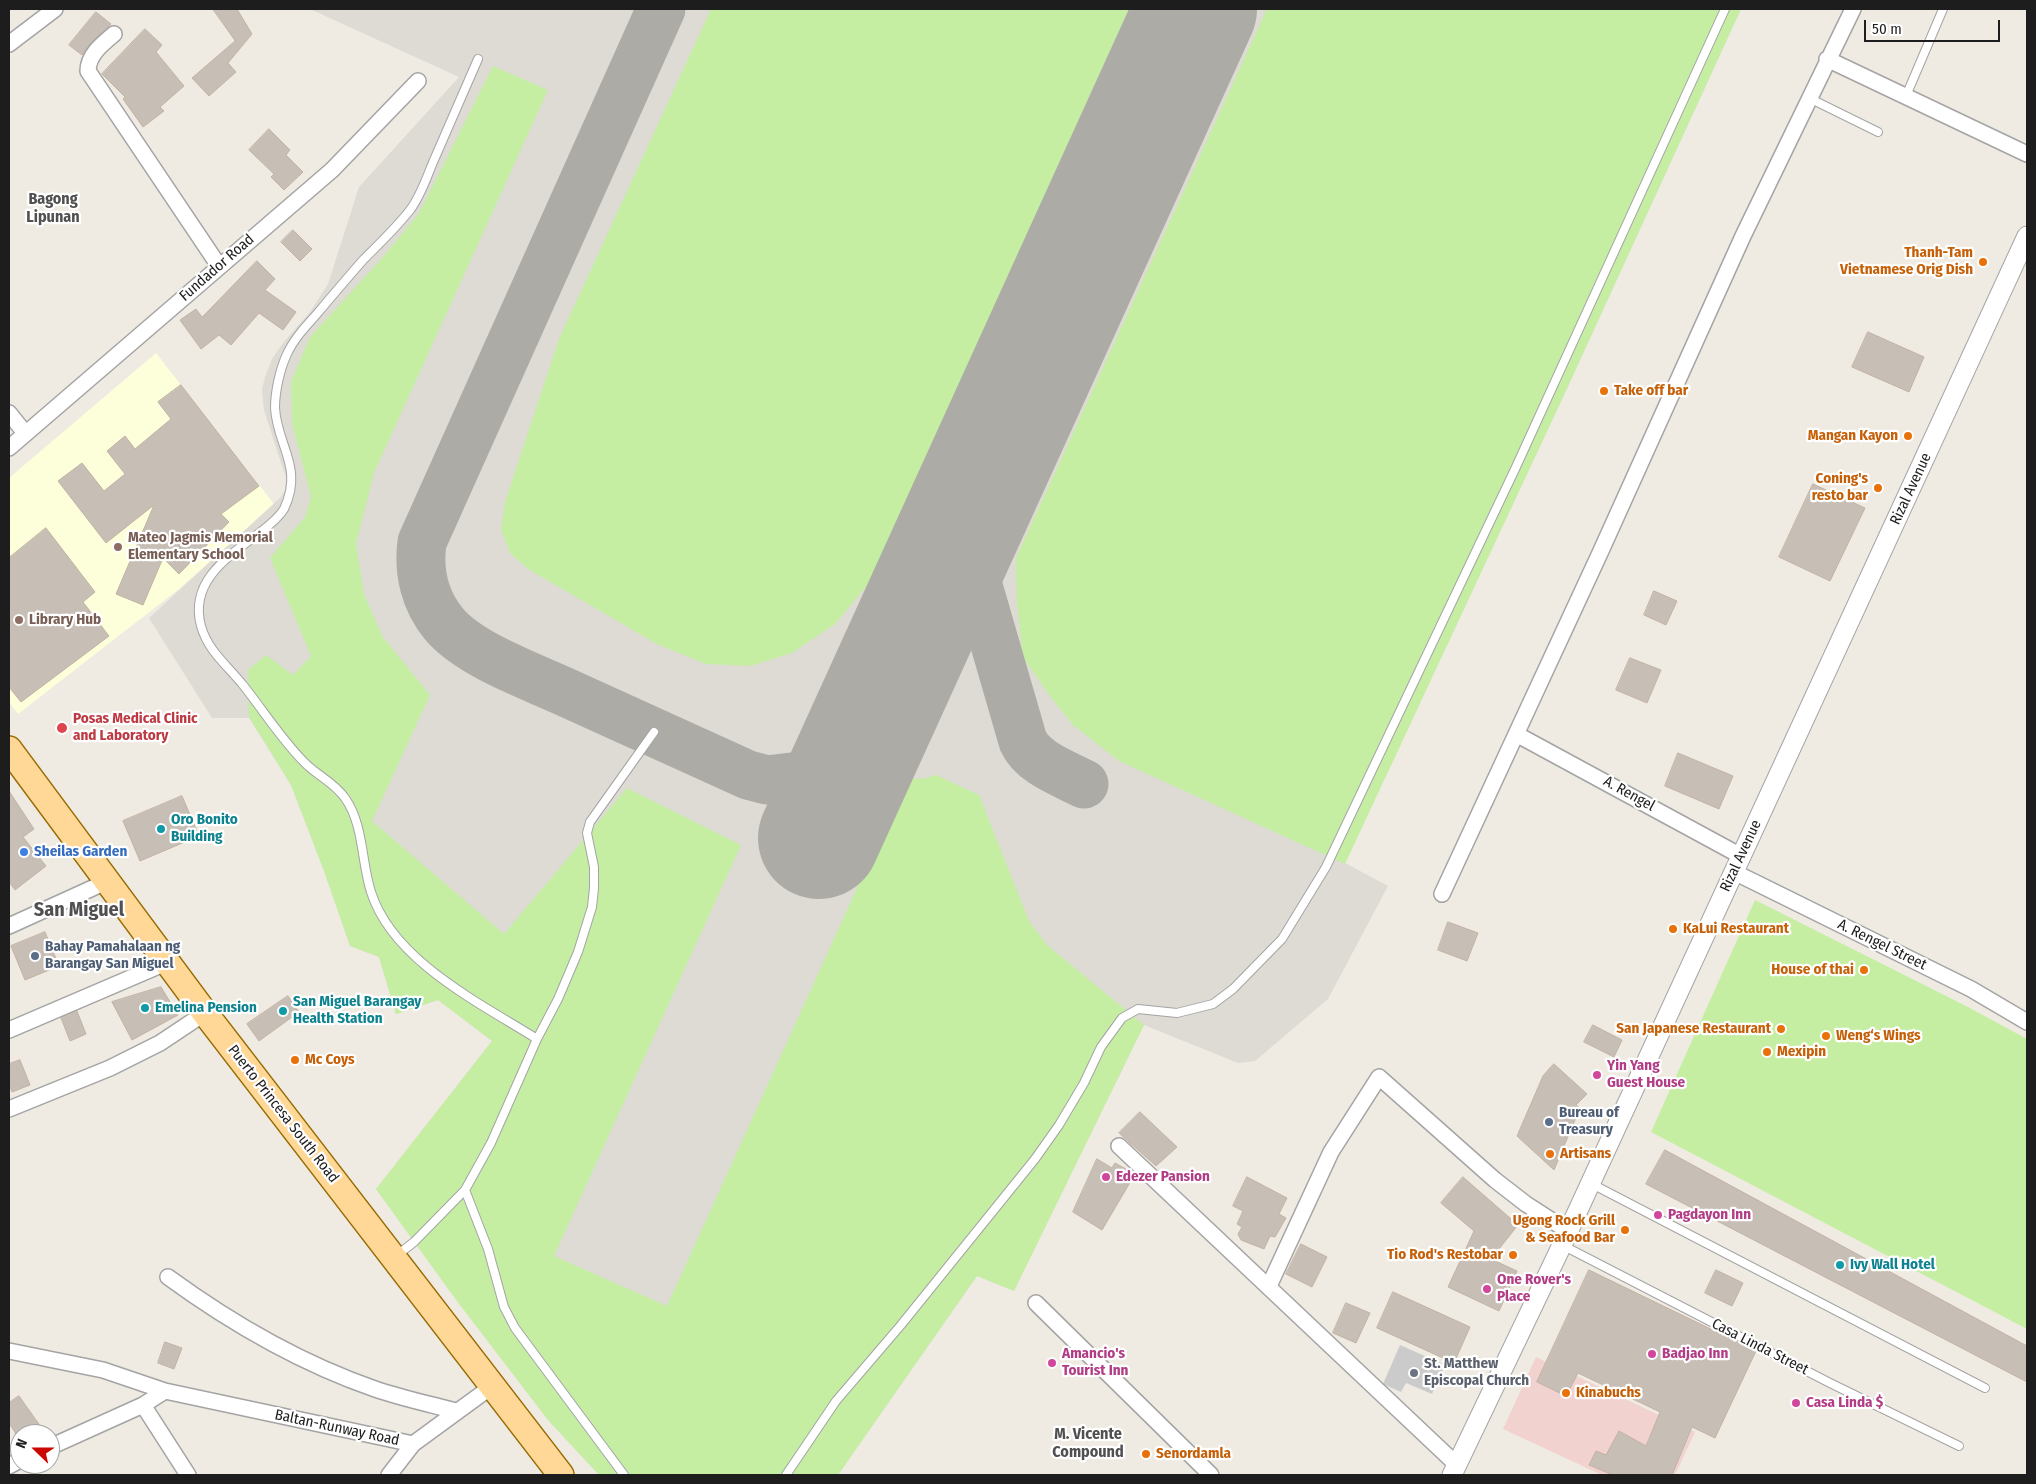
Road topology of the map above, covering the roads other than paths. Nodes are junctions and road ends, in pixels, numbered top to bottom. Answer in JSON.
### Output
{"nodes":[{"id":1,"x":55,"y":9,"type":"edge"},
{"id":2,"x":1724,"y":9,"type":"edge"},
{"id":3,"x":1853,"y":9,"type":"edge"},
{"id":4,"x":1943,"y":9,"type":"edge"},
{"id":5,"x":114,"y":34,"type":"dead end"},
{"id":6,"x":9,"y":44,"type":"edge"},
{"id":7,"x":478,"y":59,"type":"dead end"},
{"id":8,"x":1828,"y":59,"type":"junction"},
{"id":9,"x":418,"y":81,"type":"dead end"},
{"id":10,"x":1906,"y":96,"type":"junction"},
{"id":11,"x":1809,"y":98,"type":"junction"},
{"id":12,"x":1878,"y":132,"type":"dead end"},
{"id":13,"x":2027,"y":154,"type":"edge"},
{"id":14,"x":2027,"y":236,"type":"edge"},
{"id":15,"x":219,"y":266,"type":"junction"},
{"id":16,"x":9,"y":413,"type":"edge"},
{"id":17,"x":25,"y":433,"type":"junction"},
{"id":18,"x":9,"y":448,"type":"edge"},
{"id":19,"x":654,"y":732,"type":"dead end"},
{"id":20,"x":1516,"y":734,"type":"junction"},
{"id":21,"x":9,"y":749,"type":"edge"},
{"id":22,"x":1738,"y":864,"type":"junction"},
{"id":23,"x":108,"y":881,"type":"junction"},
{"id":24,"x":1442,"y":894,"type":"dead end"},
{"id":25,"x":9,"y":926,"type":"edge"},
{"id":26,"x":168,"y":962,"type":"junction"},
{"id":27,"x":205,"y":1013,"type":"junction"},
{"id":28,"x":2027,"y":1022,"type":"edge"},
{"id":29,"x":9,"y":1030,"type":"edge"},
{"id":30,"x":537,"y":1039,"type":"junction"},
{"id":31,"x":9,"y":1109,"type":"edge"},
{"id":32,"x":1119,"y":1146,"type":"dead end"},
{"id":33,"x":1590,"y":1184,"type":"junction"},
{"id":34,"x":466,"y":1190,"type":"junction"},
{"id":35,"x":1565,"y":1238,"type":"junction"},
{"id":36,"x":393,"y":1258,"type":"junction"},
{"id":37,"x":168,"y":1277,"type":"dead end"},
{"id":38,"x":1269,"y":1286,"type":"junction"},
{"id":39,"x":1036,"y":1303,"type":"dead end"},
{"id":40,"x":9,"y":1351,"type":"edge"},
{"id":41,"x":491,"y":1386,"type":"junction"},
{"id":42,"x":1986,"y":1388,"type":"dead end"},
{"id":43,"x":165,"y":1391,"type":"junction"},
{"id":44,"x":143,"y":1405,"type":"junction"},
{"id":45,"x":456,"y":1411,"type":"junction"},
{"id":46,"x":60,"y":1442,"type":"edge"},
{"id":47,"x":413,"y":1444,"type":"junction"},
{"id":48,"x":1959,"y":1446,"type":"dead end"},
{"id":49,"x":1455,"y":1470,"type":"edge"},
{"id":50,"x":188,"y":1475,"type":"edge"},
{"id":51,"x":389,"y":1475,"type":"edge"},
{"id":52,"x":561,"y":1475,"type":"edge"},
{"id":53,"x":624,"y":1475,"type":"edge"},
{"id":54,"x":786,"y":1475,"type":"edge"},
{"id":55,"x":1211,"y":1475,"type":"edge"}],
"edges":[{"from":1,"to":6,"type":"street"},
{"from":2,"to":54,"type":"lane"},
{"from":3,"to":8,"type":"street"},
{"from":4,"to":10,"type":"lane"},
{"from":5,"to":15,"type":"street"},
{"from":7,"to":30,"type":"lane"},
{"from":8,"to":10,"type":"street"},
{"from":8,"to":11,"type":"street"},
{"from":9,"to":15,"type":"street","name":"Fundador Road"},
{"from":10,"to":13,"type":"street"},
{"from":11,"to":12,"type":"lane"},
{"from":11,"to":20,"type":"street"},
{"from":14,"to":22,"type":"street","name":"Rizal Avenue"},
{"from":15,"to":17,"type":"street","name":"Fundador Road"},
{"from":16,"to":17,"type":"street"},
{"from":17,"to":18,"type":"street","name":"Fundador Road"},
{"from":19,"to":30,"type":"lane"},
{"from":20,"to":22,"type":"street","name":"A. Rengel"},
{"from":20,"to":24,"type":"street"},
{"from":21,"to":23,"type":"main road","name":"Puerto Princesa South Road"},
{"from":22,"to":28,"type":"street","name":"A. Rengel Street"},
{"from":22,"to":33,"type":"street","name":"Rizal Avenue"},
{"from":23,"to":25,"type":"street"},
{"from":23,"to":26,"type":"main road","name":"Puerto Princesa South Road"},
{"from":26,"to":27,"type":"main road","name":"Puerto Princesa South Road"},
{"from":26,"to":29,"type":"street"},
{"from":27,"to":31,"type":"street"},
{"from":27,"to":36,"type":"main road","name":"Puerto Princesa South Road"},
{"from":30,"to":34,"type":"lane"},
{"from":32,"to":38,"type":"street"},
{"from":33,"to":35,"type":"street","name":"Rizal Avenue"},
{"from":33,"to":42,"type":"lane"},
{"from":34,"to":36,"type":"lane"},
{"from":34,"to":53,"type":"lane"},
{"from":35,"to":38,"type":"street"},
{"from":35,"to":48,"type":"lane","name":"Casa Linda Street"},
{"from":35,"to":49,"type":"street","name":"Rizal Avenue"},
{"from":36,"to":41,"type":"main road","name":"Puerto Princesa South Road"},
{"from":37,"to":45,"type":"street"},
{"from":38,"to":49,"type":"street"},
{"from":39,"to":55,"type":"street"},
{"from":40,"to":43,"type":"street","name":"Baltan-Runway Road"},
{"from":41,"to":45,"type":"street","name":"Baltan-Runway Road"},
{"from":41,"to":52,"type":"main road","name":"Puerto Princesa South Road"},
{"from":43,"to":44,"type":"street"},
{"from":43,"to":47,"type":"street","name":"Baltan-Runway Road"},
{"from":44,"to":46,"type":"street"},
{"from":44,"to":50,"type":"street"},
{"from":45,"to":47,"type":"street","name":"Baltan-Runway Road"},
{"from":47,"to":51,"type":"street"}]}
